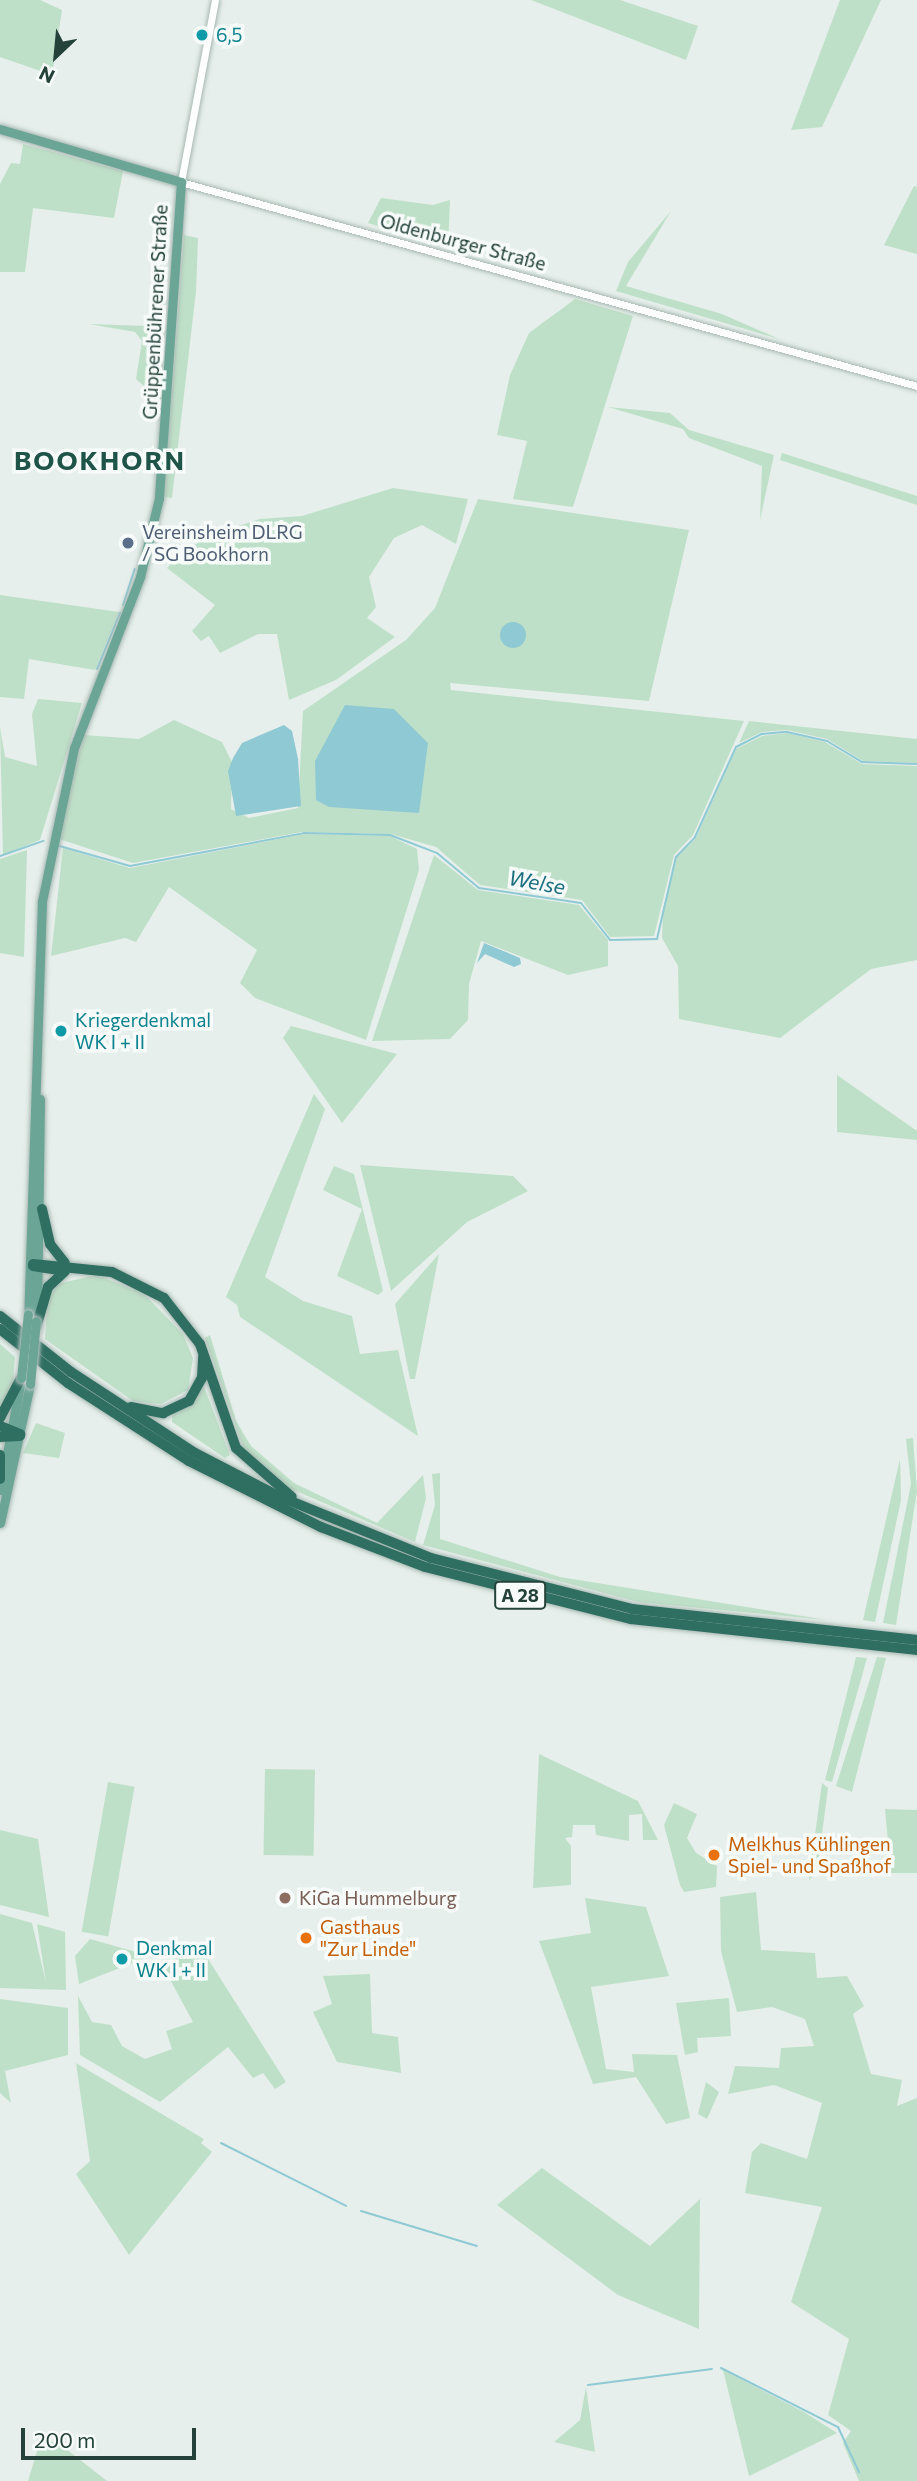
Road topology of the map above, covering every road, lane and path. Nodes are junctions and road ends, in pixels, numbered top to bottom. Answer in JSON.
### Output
{"nodes":[{"id":1,"x":215,"y":0,"type":"edge"},
{"id":2,"x":0,"y":129,"type":"edge"},
{"id":3,"x":181,"y":182,"type":"junction"},
{"id":4,"x":917,"y":386,"type":"edge"},
{"id":5,"x":36,"y":1072,"type":"junction"},
{"id":6,"x":42,"y":1209,"type":"junction"},
{"id":7,"x":37,"y":1238,"type":"junction"},
{"id":8,"x":36,"y":1265,"type":"junction"},
{"id":9,"x":65,"y":1267,"type":"junction"},
{"id":10,"x":0,"y":1316,"type":"edge"},
{"id":11,"x":37,"y":1325,"type":"junction"},
{"id":12,"x":0,"y":1329,"type":"edge"},
{"id":13,"x":203,"y":1351,"type":"junction"},
{"id":14,"x":25,"y":1381,"type":"junction"},
{"id":15,"x":89,"y":1384,"type":"junction"},
{"id":16,"x":0,"y":1418,"type":"edge"},
{"id":17,"x":0,"y":1426,"type":"edge"},
{"id":18,"x":13,"y":1435,"type":"edge"},
{"id":19,"x":0,"y":1455,"type":"edge"},
{"id":20,"x":0,"y":1484,"type":"edge"},
{"id":21,"x":304,"y":1508,"type":"junction"},
{"id":22,"x":0,"y":1523,"type":"edge"},
{"id":23,"x":917,"y":1640,"type":"edge"},
{"id":24,"x":917,"y":1650,"type":"edge"}],
"edges":[{"from":1,"to":3,"type":"street","name":"Grüppenbührener Straße"},
{"from":2,"to":3,"type":"main road","name":"Oldenburger Straße"},
{"from":3,"to":4,"type":"street","name":"Oldenburger Straße"},
{"from":3,"to":5,"type":"main road","name":"Grüppenbührener Straße"},
{"from":5,"to":6,"type":"main road","name":"Grüppenbührener Straße"},
{"from":5,"to":7,"type":"main road","name":"Grüppenbührener Straße"},
{"from":6,"to":7,"type":"main road","name":"Grüppenbührener Straße"},
{"from":6,"to":9,"type":"highway"},
{"from":7,"to":8,"type":"main road"},
{"from":8,"to":9,"type":"highway"},
{"from":8,"to":11,"type":"main road"},
{"from":8,"to":14,"type":"main road","bridge":true},
{"from":9,"to":11,"type":"highway"},
{"from":9,"to":13,"type":"highway"},
{"from":10,"to":15,"type":"highway","number":"A 28"},
{"from":11,"to":14,"type":"main road","bridge":true},
{"from":12,"to":24,"type":"highway","number":"A 28"},
{"from":13,"to":15,"type":"highway"},
{"from":13,"to":21,"type":"highway"},
{"from":14,"to":16,"type":"highway"},
{"from":14,"to":18,"type":"main road"},
{"from":15,"to":21,"type":"highway","number":"A 28"},
{"from":17,"to":18,"type":"highway"},
{"from":18,"to":20,"type":"main road"},
{"from":18,"to":22,"type":"main road"},
{"from":19,"to":20,"type":"highway"},
{"from":21,"to":23,"type":"highway","number":"A 28"}]}
